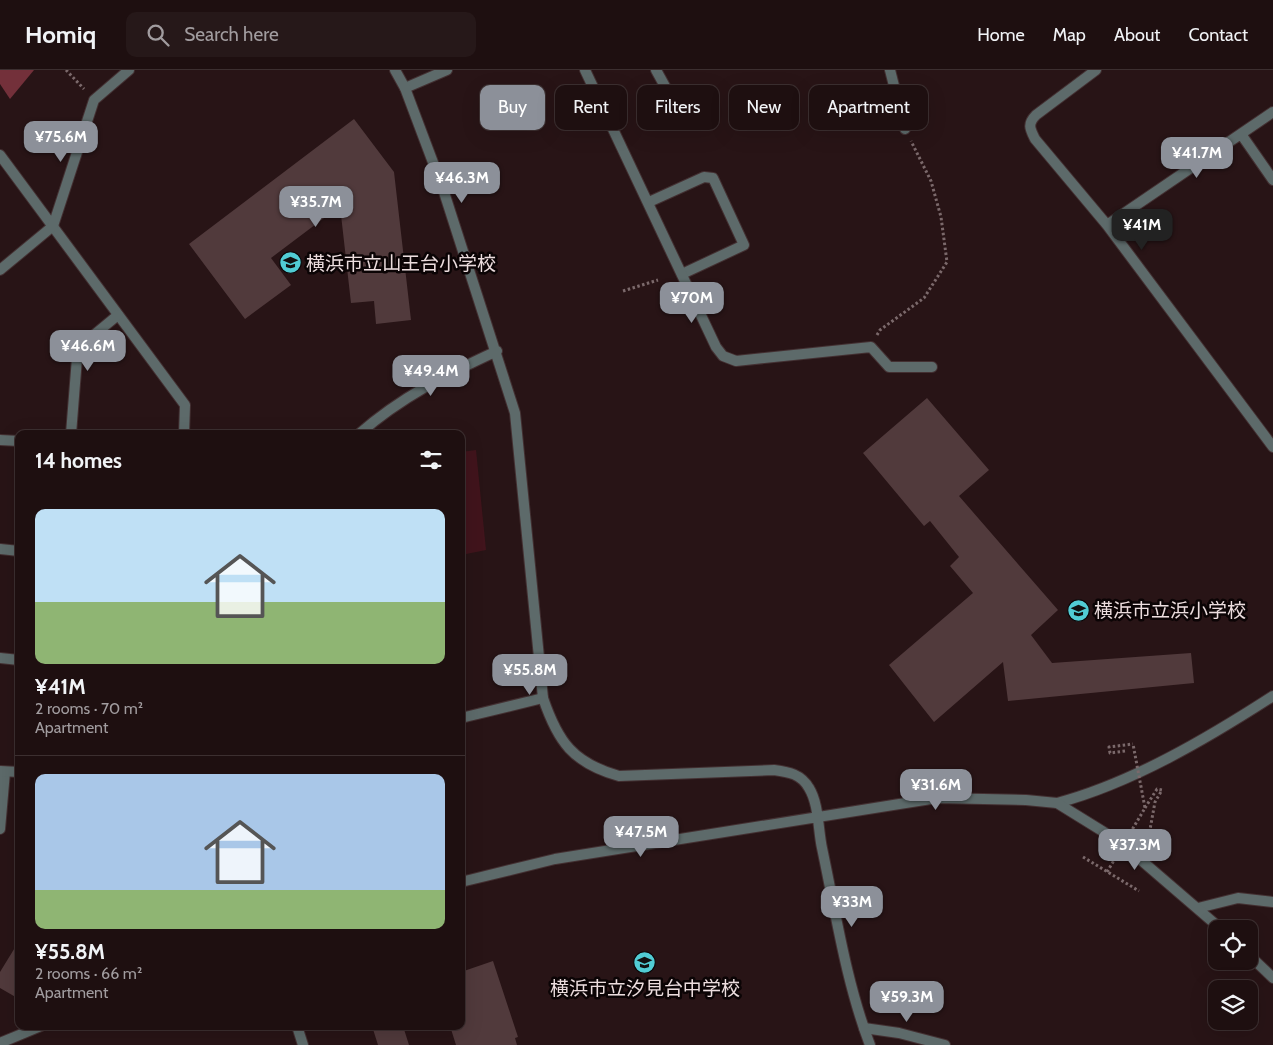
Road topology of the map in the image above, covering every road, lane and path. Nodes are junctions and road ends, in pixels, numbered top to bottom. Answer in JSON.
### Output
{"nodes":[{"id":1,"x":66,"y":70,"type":"edge"},
{"id":2,"x":130,"y":70,"type":"edge"},
{"id":3,"x":395,"y":70,"type":"edge"},
{"id":4,"x":447,"y":70,"type":"edge"},
{"id":5,"x":585,"y":70,"type":"edge"},
{"id":6,"x":656,"y":70,"type":"edge"},
{"id":7,"x":890,"y":70,"type":"edge"},
{"id":8,"x":1096,"y":70,"type":"edge"},
{"id":9,"x":1080,"y":74,"type":"edge"},
{"id":10,"x":664,"y":85,"type":"edge"},
{"id":11,"x":894,"y":85,"type":"edge"},
{"id":12,"x":405,"y":88,"type":"junction"},
{"id":13,"x":94,"y":100,"type":"junction"},
{"id":14,"x":1273,"y":112,"type":"edge"},
{"id":15,"x":906,"y":130,"type":"edge"},
{"id":16,"x":1241,"y":134,"type":"junction"},
{"id":17,"x":0,"y":155,"type":"edge"},
{"id":18,"x":1273,"y":180,"type":"edge"},
{"id":19,"x":649,"y":202,"type":"junction"},
{"id":20,"x":1107,"y":225,"type":"junction"},
{"id":21,"x":53,"y":226,"type":"junction"},
{"id":22,"x":0,"y":270,"type":"edge"},
{"id":23,"x":682,"y":274,"type":"junction"},
{"id":24,"x":658,"y":280,"type":"dead end"},
{"id":25,"x":623,"y":291,"type":"dead end"},
{"id":26,"x":118,"y":315,"type":"junction"},
{"id":27,"x":871,"y":347,"type":"junction"},
{"id":28,"x":497,"y":351,"type":"junction"},
{"id":29,"x":932,"y":367,"type":"dead end"},
{"id":30,"x":71,"y":430,"type":"edge"},
{"id":31,"x":184,"y":430,"type":"edge"},
{"id":32,"x":364,"y":430,"type":"edge"},
{"id":33,"x":0,"y":440,"type":"edge"},
{"id":34,"x":15,"y":441,"type":"edge"},
{"id":35,"x":1273,"y":447,"type":"edge"},
{"id":36,"x":0,"y":549,"type":"edge"},
{"id":37,"x":15,"y":551,"type":"edge"},
{"id":38,"x":0,"y":658,"type":"edge"},
{"id":39,"x":15,"y":660,"type":"edge"},
{"id":40,"x":1273,"y":696,"type":"edge"},
{"id":41,"x":543,"y":698,"type":"junction"},
{"id":42,"x":465,"y":717,"type":"edge"},
{"id":43,"x":1125,"y":751,"type":"dead end"},
{"id":44,"x":2,"y":771,"type":"edge"},
{"id":45,"x":15,"y":772,"type":"edge"},
{"id":46,"x":1057,"y":803,"type":"junction"},
{"id":47,"x":1145,"y":808,"type":"junction"},
{"id":48,"x":816,"y":817,"type":"junction"},
{"id":49,"x":0,"y":829,"type":"edge"},
{"id":50,"x":1149,"y":835,"type":"dead end"},
{"id":51,"x":1083,"y":857,"type":"dead end"},
{"id":52,"x":1108,"y":872,"type":"junction"},
{"id":53,"x":465,"y":881,"type":"edge"},
{"id":54,"x":1139,"y":891,"type":"dead end"},
{"id":55,"x":1273,"y":902,"type":"edge"},
{"id":56,"x":1198,"y":908,"type":"junction"},
{"id":57,"x":1211,"y":920,"type":"edge"},
{"id":58,"x":1258,"y":964,"type":"edge"},
{"id":59,"x":1273,"y":978,"type":"edge"},
{"id":60,"x":864,"y":1028,"type":"junction"},
{"id":61,"x":31,"y":1030,"type":"edge"},
{"id":62,"x":298,"y":1030,"type":"edge"},
{"id":63,"x":0,"y":1043,"type":"edge"},
{"id":64,"x":304,"y":1045,"type":"edge"},
{"id":65,"x":870,"y":1045,"type":"edge"},
{"id":66,"x":945,"y":1045,"type":"edge"}],
"edges":[{"from":1,"to":13,"type":"path"},
{"from":2,"to":13,"type":"street"},
{"from":3,"to":12,"type":"street"},
{"from":4,"to":12,"type":"street"},
{"from":5,"to":19,"type":"street"},
{"from":6,"to":10,"type":"street"},
{"from":7,"to":11,"type":"street"},
{"from":8,"to":9,"type":"street"},
{"from":9,"to":20,"type":"street"},
{"from":12,"to":28,"type":"street"},
{"from":13,"to":21,"type":"street"},
{"from":14,"to":16,"type":"street"},
{"from":15,"to":27,"type":"path"},
{"from":16,"to":18,"type":"street"},
{"from":16,"to":20,"type":"street"},
{"from":17,"to":21,"type":"street"},
{"from":19,"to":23,"type":"street"},
{"from":19,"to":23,"type":"street"},
{"from":20,"to":35,"type":"street"},
{"from":21,"to":22,"type":"street"},
{"from":21,"to":26,"type":"street"},
{"from":23,"to":27,"type":"street"},
{"from":24,"to":25,"type":"path"},
{"from":26,"to":30,"type":"street"},
{"from":26,"to":31,"type":"street"},
{"from":27,"to":29,"type":"street"},
{"from":28,"to":32,"type":"street"},
{"from":28,"to":41,"type":"street"},
{"from":33,"to":34,"type":"street"},
{"from":36,"to":37,"type":"street"},
{"from":38,"to":39,"type":"street"},
{"from":40,"to":46,"type":"street"},
{"from":41,"to":42,"type":"street"},
{"from":41,"to":48,"type":"street"},
{"from":43,"to":47,"type":"path","bridge":true},
{"from":44,"to":45,"type":"street"},
{"from":44,"to":49,"type":"street"},
{"from":46,"to":48,"type":"street"},
{"from":46,"to":56,"type":"street"},
{"from":47,"to":50,"type":"path"},
{"from":47,"to":52,"type":"path","bridge":true},
{"from":48,"to":53,"type":"street"},
{"from":48,"to":60,"type":"street"},
{"from":51,"to":52,"type":"path"},
{"from":52,"to":54,"type":"path"},
{"from":55,"to":56,"type":"street"},
{"from":56,"to":57,"type":"street"},
{"from":58,"to":59,"type":"street"},
{"from":60,"to":65,"type":"street"},
{"from":60,"to":66,"type":"street"},
{"from":61,"to":63,"type":"street"},
{"from":62,"to":64,"type":"street"}]}
